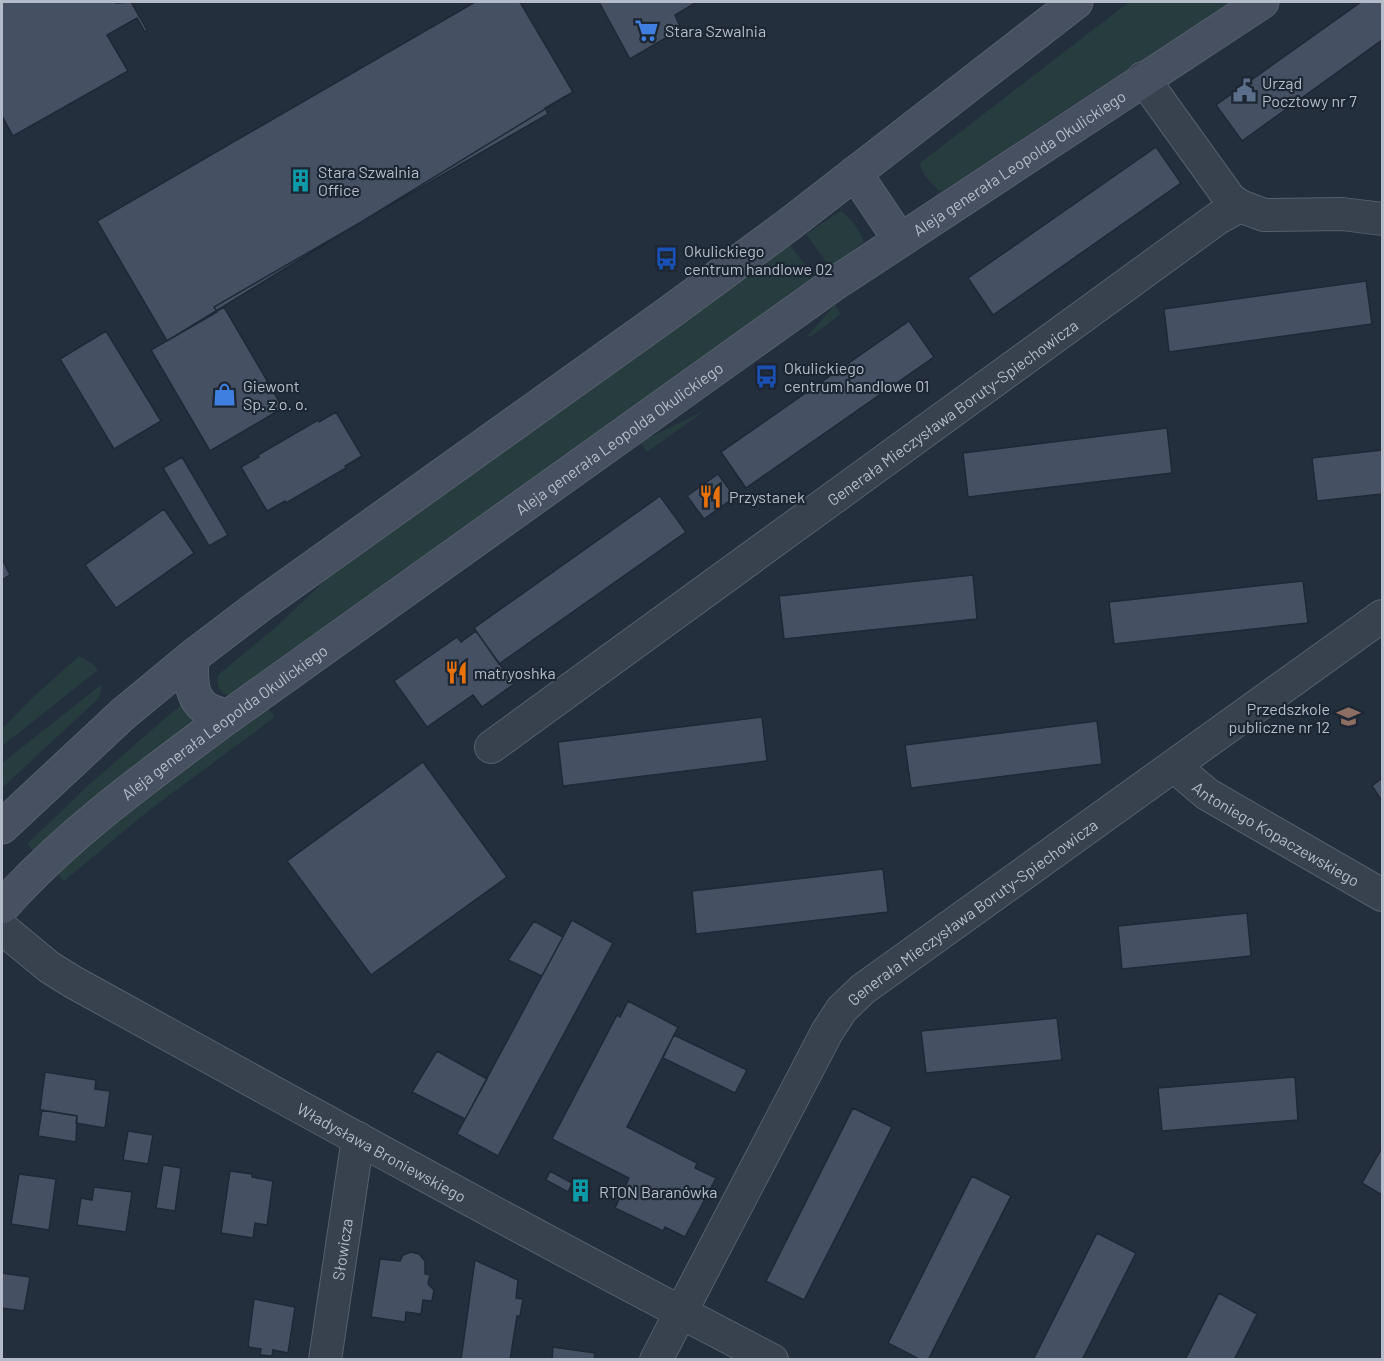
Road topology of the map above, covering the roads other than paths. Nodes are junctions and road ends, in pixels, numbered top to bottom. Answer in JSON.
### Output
{"nodes":[{"id":1,"x":1076,"y":2,"type":"edge"},
{"id":2,"x":1262,"y":2,"type":"edge"},
{"id":3,"x":1143,"y":78,"type":"junction"},
{"id":4,"x":855,"y":173,"type":"junction"},
{"id":5,"x":1240,"y":206,"type":"junction"},
{"id":6,"x":1383,"y":219,"type":"edge"},
{"id":7,"x":900,"y":240,"type":"junction"},
{"id":8,"x":1383,"y":616,"type":"edge"},
{"id":9,"x":192,"y":657,"type":"junction"},
{"id":10,"x":229,"y":716,"type":"junction"},
{"id":11,"x":491,"y":747,"type":"dead end"},
{"id":12,"x":1174,"y":766,"type":"junction"},
{"id":13,"x":2,"y":827,"type":"edge"},
{"id":14,"x":1383,"y":895,"type":"edge"},
{"id":15,"x":2,"y":908,"type":"edge"},
{"id":16,"x":2,"y":928,"type":"edge"},
{"id":17,"x":358,"y":1138,"type":"junction"},
{"id":18,"x":681,"y":1313,"type":"junction"},
{"id":19,"x":325,"y":1359,"type":"edge"},
{"id":20,"x":656,"y":1359,"type":"edge"},
{"id":21,"x":772,"y":1359,"type":"edge"}],
"edges":[{"from":1,"to":4,"type":"main road"},
{"from":2,"to":3,"type":"main road","name":"Aleja generała Leopolda Okulickiego"},
{"from":3,"to":5,"type":"street"},
{"from":3,"to":7,"type":"main road","name":"Aleja generała Leopolda Okulickiego"},
{"from":4,"to":7,"type":"main road"},
{"from":4,"to":9,"type":"main road"},
{"from":5,"to":6,"type":"street"},
{"from":5,"to":11,"type":"street","name":"Generała Mieczysława Boruty-Spiechowicza"},
{"from":7,"to":10,"type":"main road","name":"Aleja generała Leopolda Okulickiego"},
{"from":8,"to":12,"type":"street","name":"Generała Mieczysława Boruty-Spiechowicza"},
{"from":9,"to":10,"type":"main road"},
{"from":9,"to":13,"type":"main road"},
{"from":10,"to":15,"type":"main road","name":"Aleja generała Leopolda Okulickiego"},
{"from":12,"to":14,"type":"street","name":"Antoniego Kopaczewskiego"},
{"from":12,"to":18,"type":"street","name":"Generała Mieczysława Boruty-Spiechowicza"},
{"from":16,"to":17,"type":"street","name":"Władysława Broniewskiego"},
{"from":17,"to":18,"type":"street","name":"Władysława Broniewskiego"},
{"from":17,"to":19,"type":"street","name":"Słowicza"},
{"from":18,"to":20,"type":"street","name":"Generała Mieczysława Boruty-Spiechowicza"},
{"from":18,"to":21,"type":"street","name":"Władysława Broniewskiego"}]}
